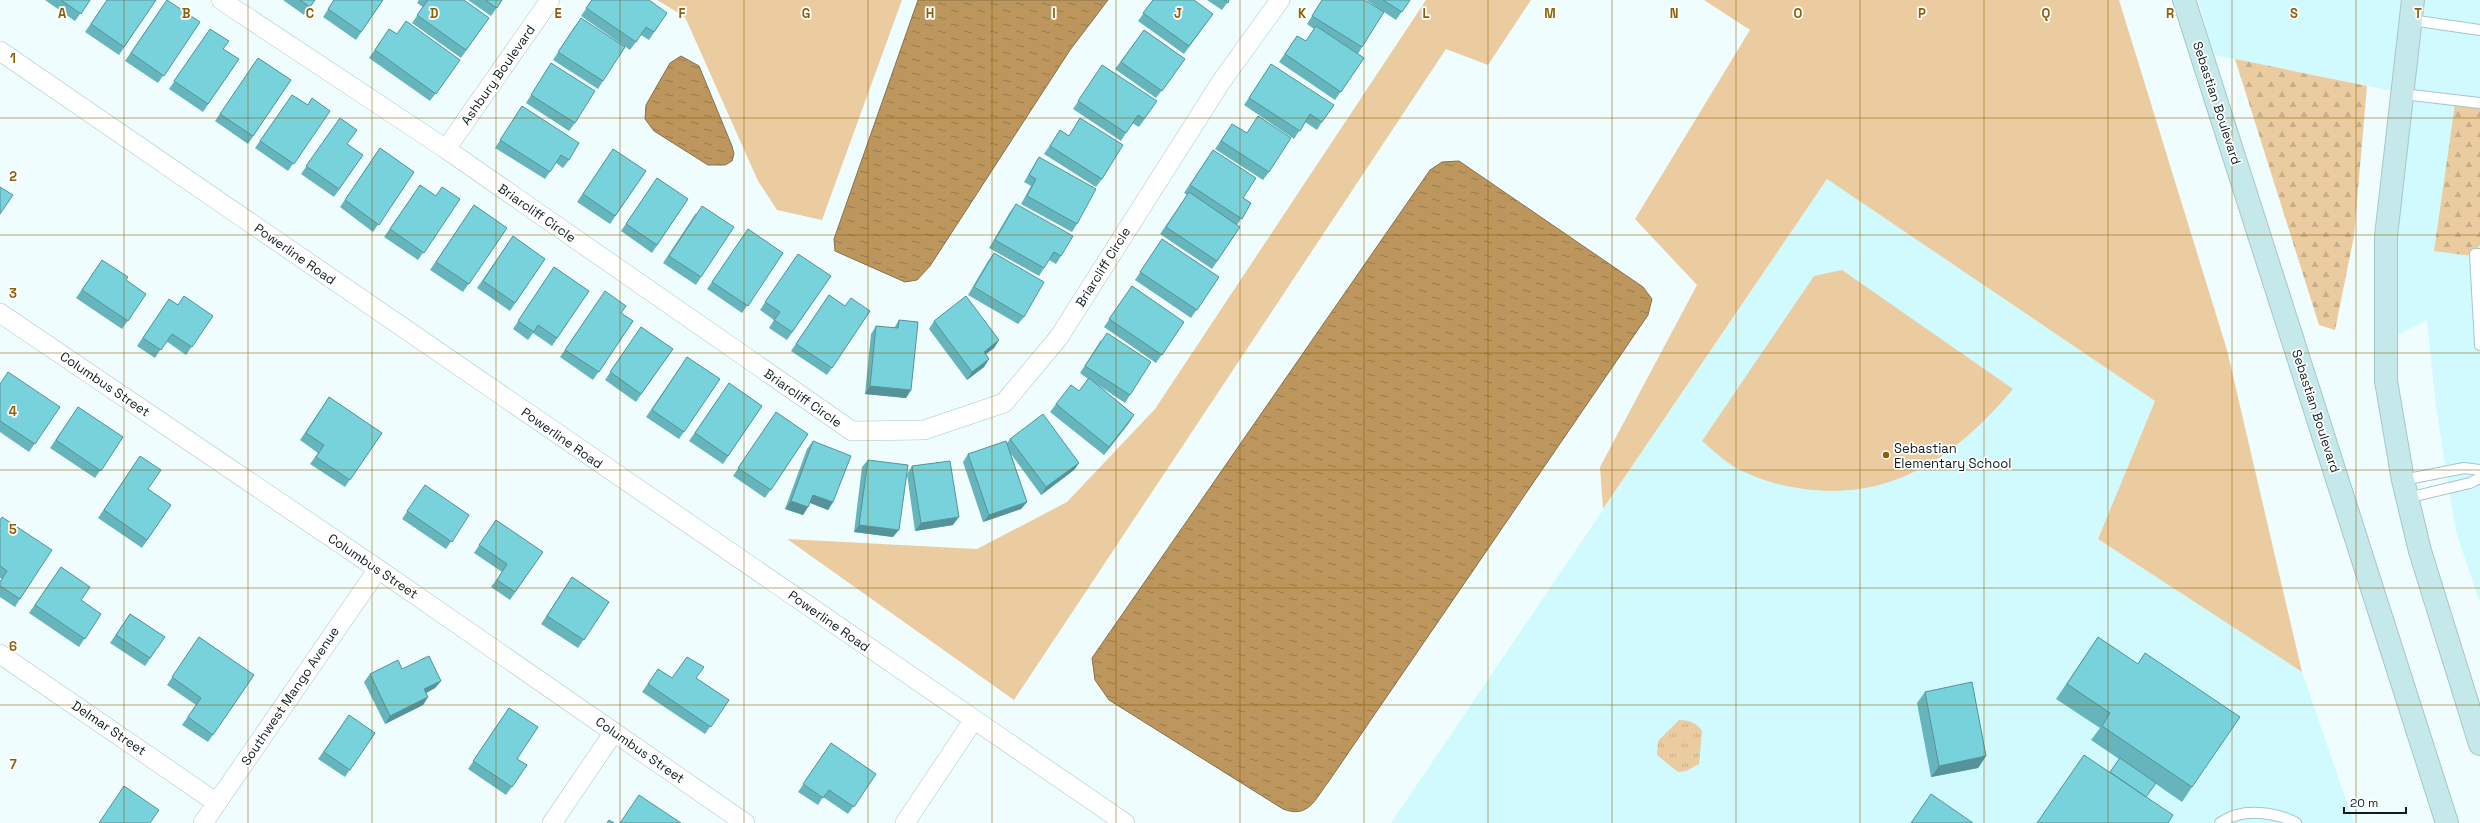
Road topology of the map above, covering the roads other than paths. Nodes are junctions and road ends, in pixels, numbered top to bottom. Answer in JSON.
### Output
{"nodes":[{"id":1,"x":221,"y":0,"type":"edge"},
{"id":2,"x":550,"y":0,"type":"edge"},
{"id":3,"x":1280,"y":0,"type":"edge"},
{"id":4,"x":2184,"y":0,"type":"edge"},
{"id":5,"x":2412,"y":10,"type":"edge"},
{"id":6,"x":2480,"y":30,"type":"edge"},
{"id":7,"x":0,"y":51,"type":"edge"},
{"id":8,"x":2403,"y":94,"type":"junction"},
{"id":9,"x":2480,"y":103,"type":"edge"},
{"id":10,"x":446,"y":149,"type":"junction"},
{"id":11,"x":2480,"y":254,"type":"edge"},
{"id":12,"x":0,"y":313,"type":"edge"},
{"id":13,"x":2480,"y":345,"type":"edge"},
{"id":14,"x":2480,"y":470,"type":"edge"},
{"id":15,"x":2480,"y":478,"type":"edge"},
{"id":16,"x":2405,"y":489,"type":"junction"},
{"id":17,"x":378,"y":569,"type":"junction"},
{"id":18,"x":0,"y":654,"type":"edge"},
{"id":19,"x":973,"y":721,"type":"junction"},
{"id":20,"x":614,"y":732,"type":"junction"},
{"id":21,"x":2480,"y":744,"type":"edge"},
{"id":22,"x":217,"y":803,"type":"junction"},
{"id":23,"x":203,"y":823,"type":"edge"},
{"id":24,"x":552,"y":823,"type":"edge"},
{"id":25,"x":745,"y":823,"type":"edge"},
{"id":26,"x":904,"y":823,"type":"edge"},
{"id":27,"x":1125,"y":823,"type":"edge"},
{"id":28,"x":2220,"y":823,"type":"edge"},
{"id":29,"x":2296,"y":823,"type":"edge"},
{"id":30,"x":2447,"y":823,"type":"edge"}],
"edges":[{"from":1,"to":10,"type":"street","name":"Briarcliff Circle"},
{"from":2,"to":10,"type":"street","name":"Ashbury Boulevard"},
{"from":3,"to":10,"type":"street","name":"Briarcliff Circle"},
{"from":4,"to":30,"type":"main road","name":"Sebastian Boulevard"},
{"from":5,"to":6,"type":"lane"},
{"from":5,"to":8,"type":"main road"},
{"from":7,"to":19,"type":"street","name":"Powerline Road"},
{"from":8,"to":9,"type":"lane"},
{"from":8,"to":16,"type":"main road"},
{"from":11,"to":13,"type":"lane"},
{"from":12,"to":17,"type":"street","name":"Columbus Street"},
{"from":14,"to":16,"type":"lane"},
{"from":15,"to":16,"type":"lane"},
{"from":16,"to":21,"type":"main road"},
{"from":17,"to":20,"type":"street","name":"Columbus Street"},
{"from":17,"to":22,"type":"street","name":"Southwest Mango Avenue"},
{"from":18,"to":22,"type":"street","name":"Delmar Street"},
{"from":19,"to":26,"type":"street"},
{"from":19,"to":27,"type":"street","name":"Powerline Road"},
{"from":20,"to":24,"type":"street"},
{"from":20,"to":25,"type":"street","name":"Columbus Street"},
{"from":22,"to":23,"type":"street","name":"Southwest Mango Avenue"},
{"from":28,"to":29,"type":"lane"}]}
